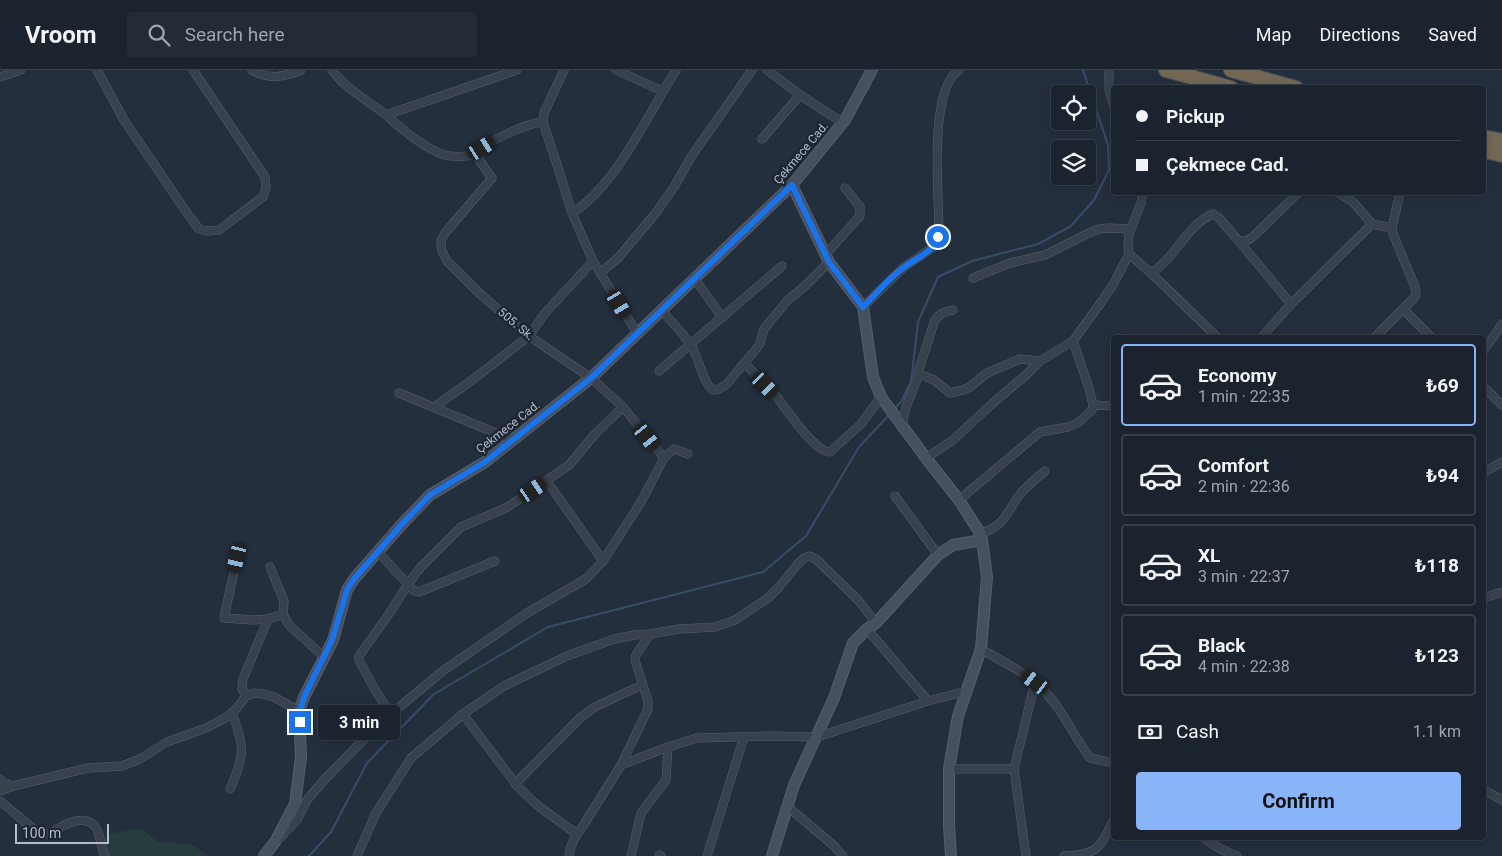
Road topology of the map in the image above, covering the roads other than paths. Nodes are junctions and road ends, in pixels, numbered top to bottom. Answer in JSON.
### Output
{"nodes":[{"id":1,"x":21,"y":70,"type":"edge"},
{"id":2,"x":97,"y":70,"type":"edge"},
{"id":3,"x":193,"y":70,"type":"edge"},
{"id":4,"x":252,"y":70,"type":"edge"},
{"id":5,"x":302,"y":70,"type":"edge"},
{"id":6,"x":332,"y":70,"type":"edge"},
{"id":7,"x":517,"y":70,"type":"edge"},
{"id":8,"x":564,"y":70,"type":"edge"},
{"id":9,"x":616,"y":70,"type":"edge"},
{"id":10,"x":676,"y":70,"type":"edge"},
{"id":11,"x":752,"y":70,"type":"edge"},
{"id":12,"x":767,"y":70,"type":"edge"},
{"id":13,"x":872,"y":70,"type":"edge"},
{"id":14,"x":959,"y":70,"type":"edge"},
{"id":15,"x":1109,"y":70,"type":"edge"},
{"id":16,"x":1166,"y":70,"type":"edge"},
{"id":17,"x":1230,"y":70,"type":"edge"},
{"id":18,"x":0,"y":77,"type":"edge"},
{"id":19,"x":1221,"y":85,"type":"edge"},
{"id":20,"x":1285,"y":85,"type":"edge"},
{"id":21,"x":662,"y":91,"type":"junction"},
{"id":22,"x":1111,"y":94,"type":"edge"},
{"id":23,"x":800,"y":95,"type":"junction"},
{"id":24,"x":386,"y":115,"type":"junction"},
{"id":25,"x":543,"y":122,"type":"junction"},
{"id":26,"x":843,"y":123,"type":"junction"},
{"id":27,"x":1486,"y":137,"type":"edge"},
{"id":28,"x":762,"y":140,"type":"dead end"},
{"id":29,"x":1502,"y":141,"type":"edge"},
{"id":30,"x":1486,"y":152,"type":"edge"},
{"id":31,"x":479,"y":155,"type":"junction"},
{"id":32,"x":1502,"y":156,"type":"edge"},
{"id":33,"x":792,"y":185,"type":"junction"},
{"id":34,"x":846,"y":188,"type":"dead end"},
{"id":35,"x":1142,"y":195,"type":"edge"},
{"id":36,"x":1296,"y":195,"type":"edge"},
{"id":37,"x":1342,"y":195,"type":"edge"},
{"id":38,"x":1399,"y":195,"type":"edge"},
{"id":39,"x":572,"y":213,"type":"junction"},
{"id":40,"x":1372,"y":224,"type":"junction"},
{"id":41,"x":1392,"y":228,"type":"junction"},
{"id":42,"x":1131,"y":229,"type":"junction"},
{"id":43,"x":1238,"y":240,"type":"junction"},
{"id":44,"x":1128,"y":254,"type":"junction"},
{"id":45,"x":827,"y":259,"type":"junction"},
{"id":46,"x":593,"y":260,"type":"junction"},
{"id":47,"x":782,"y":266,"type":"dead end"},
{"id":48,"x":600,"y":273,"type":"junction"},
{"id":49,"x":1151,"y":273,"type":"junction"},
{"id":50,"x":694,"y":278,"type":"junction"},
{"id":51,"x":973,"y":278,"type":"dead end"},
{"id":52,"x":1291,"y":304,"type":"junction"},
{"id":53,"x":863,"y":307,"type":"junction"},
{"id":54,"x":1403,"y":309,"type":"junction"},
{"id":55,"x":661,"y":310,"type":"junction"},
{"id":56,"x":953,"y":310,"type":"dead end"},
{"id":57,"x":722,"y":317,"type":"junction"},
{"id":58,"x":1502,"y":324,"type":"edge"},
{"id":59,"x":637,"y":334,"type":"junction"},
{"id":60,"x":1215,"y":335,"type":"edge"},
{"id":61,"x":1264,"y":335,"type":"edge"},
{"id":62,"x":1377,"y":335,"type":"edge"},
{"id":63,"x":1429,"y":335,"type":"edge"},
{"id":64,"x":528,"y":336,"type":"junction"},
{"id":65,"x":1072,"y":341,"type":"junction"},
{"id":66,"x":690,"y":344,"type":"junction"},
{"id":67,"x":1486,"y":347,"type":"edge"},
{"id":68,"x":1040,"y":361,"type":"junction"},
{"id":69,"x":744,"y":363,"type":"junction"},
{"id":70,"x":659,"y":371,"type":"dead end"},
{"id":71,"x":919,"y":374,"type":"junction"},
{"id":72,"x":591,"y":378,"type":"junction"},
{"id":73,"x":1486,"y":389,"type":"edge"},
{"id":74,"x":399,"y":393,"type":"dead end"},
{"id":75,"x":881,"y":398,"type":"junction"},
{"id":76,"x":1093,"y":405,"type":"junction"},
{"id":77,"x":1502,"y":405,"type":"edge"},
{"id":78,"x":1111,"y":406,"type":"edge"},
{"id":79,"x":623,"y":407,"type":"junction"},
{"id":80,"x":434,"y":408,"type":"junction"},
{"id":81,"x":902,"y":425,"type":"junction"},
{"id":82,"x":513,"y":440,"type":"junction"},
{"id":83,"x":688,"y":454,"type":"dead end"},
{"id":84,"x":664,"y":458,"type":"junction"},
{"id":85,"x":926,"y":458,"type":"junction"},
{"id":86,"x":1502,"y":462,"type":"edge"},
{"id":87,"x":1045,"y":471,"type":"dead end"},
{"id":88,"x":1486,"y":471,"type":"edge"},
{"id":89,"x":547,"y":481,"type":"junction"},
{"id":90,"x":895,"y":496,"type":"dead end"},
{"id":91,"x":959,"y":500,"type":"junction"},
{"id":92,"x":981,"y":536,"type":"junction"},
{"id":93,"x":378,"y":552,"type":"junction"},
{"id":94,"x":938,"y":555,"type":"junction"},
{"id":95,"x":237,"y":558,"type":"dead end"},
{"id":96,"x":495,"y":560,"type":"dead end"},
{"id":97,"x":602,"y":561,"type":"junction"},
{"id":98,"x":270,"y":567,"type":"dead end"},
{"id":99,"x":408,"y":584,"type":"junction"},
{"id":100,"x":1502,"y":592,"type":"edge"},
{"id":101,"x":1486,"y":597,"type":"edge"},
{"id":102,"x":283,"y":614,"type":"junction"},
{"id":103,"x":268,"y":619,"type":"junction"},
{"id":104,"x":876,"y":623,"type":"junction"},
{"id":105,"x":867,"y":629,"type":"junction"},
{"id":106,"x":650,"y":634,"type":"junction"},
{"id":107,"x":981,"y":649,"type":"junction"},
{"id":108,"x":324,"y":658,"type":"junction"},
{"id":109,"x":1035,"y":682,"type":"junction"},
{"id":110,"x":642,"y":685,"type":"junction"},
{"id":111,"x":967,"y":691,"type":"junction"},
{"id":112,"x":246,"y":696,"type":"junction"},
{"id":113,"x":928,"y":701,"type":"junction"},
{"id":114,"x":300,"y":711,"type":"junction"},
{"id":115,"x":232,"y":713,"type":"junction"},
{"id":116,"x":391,"y":714,"type":"junction"},
{"id":117,"x":463,"y":714,"type":"junction"},
{"id":118,"x":744,"y":737,"type":"junction"},
{"id":119,"x":816,"y":738,"type":"junction"},
{"id":120,"x":668,"y":747,"type":"junction"},
{"id":121,"x":1111,"y":762,"type":"edge"},
{"id":122,"x":621,"y":765,"type":"junction"},
{"id":123,"x":949,"y":769,"type":"junction"},
{"id":124,"x":1014,"y":769,"type":"junction"},
{"id":125,"x":0,"y":779,"type":"edge"},
{"id":126,"x":515,"y":784,"type":"junction"},
{"id":127,"x":13,"y":786,"type":"junction"},
{"id":128,"x":230,"y":789,"type":"dead end"},
{"id":129,"x":0,"y":790,"type":"edge"},
{"id":130,"x":1486,"y":791,"type":"edge"},
{"id":131,"x":1502,"y":800,"type":"edge"},
{"id":132,"x":0,"y":802,"type":"edge"},
{"id":133,"x":788,"y":807,"type":"junction"},
{"id":134,"x":1111,"y":825,"type":"edge"},
{"id":135,"x":577,"y":834,"type":"junction"},
{"id":136,"x":1207,"y":840,"type":"edge"},
{"id":137,"x":275,"y":842,"type":"junction"},
{"id":138,"x":105,"y":856,"type":"edge"},
{"id":139,"x":264,"y":856,"type":"edge"},
{"id":140,"x":357,"y":856,"type":"edge"},
{"id":141,"x":569,"y":856,"type":"edge"},
{"id":142,"x":631,"y":856,"type":"edge"},
{"id":143,"x":707,"y":856,"type":"edge"},
{"id":144,"x":772,"y":856,"type":"edge"},
{"id":145,"x":843,"y":856,"type":"edge"},
{"id":146,"x":951,"y":856,"type":"edge"},
{"id":147,"x":1026,"y":856,"type":"edge"},
{"id":148,"x":1064,"y":856,"type":"edge"},
{"id":149,"x":1237,"y":856,"type":"edge"}],
"edges":[{"from":1,"to":18,"type":"street"},
{"from":2,"to":3,"type":"street"},
{"from":4,"to":5,"type":"street"},
{"from":6,"to":24,"type":"street"},
{"from":7,"to":24,"type":"street"},
{"from":8,"to":25,"type":"street"},
{"from":9,"to":21,"type":"street"},
{"from":10,"to":21,"type":"street"},
{"from":11,"to":48,"type":"street"},
{"from":12,"to":23,"type":"street"},
{"from":13,"to":26,"type":"street","name":"Çekmece Cad."},
{"from":14,"to":53,"type":"street"},
{"from":15,"to":22,"type":"street"},
{"from":16,"to":19,"type":"highway"},
{"from":17,"to":20,"type":"highway"},
{"from":21,"to":39,"type":"street"},
{"from":23,"to":26,"type":"street"},
{"from":23,"to":28,"type":"street"},
{"from":24,"to":31,"type":"street"},
{"from":25,"to":31,"type":"street"},
{"from":25,"to":39,"type":"street"},
{"from":26,"to":33,"type":"street","name":"Çekmece Cad."},
{"from":27,"to":29,"type":"highway"},
{"from":30,"to":32,"type":"highway"},
{"from":31,"to":64,"type":"street","name":"505. Sk."},
{"from":33,"to":45,"type":"street"},
{"from":33,"to":50,"type":"street","name":"Çekmece Cad."},
{"from":34,"to":45,"type":"street"},
{"from":35,"to":42,"type":"street"},
{"from":36,"to":43,"type":"street"},
{"from":37,"to":40,"type":"street"},
{"from":38,"to":41,"type":"street"},
{"from":39,"to":46,"type":"street"},
{"from":40,"to":41,"type":"street"},
{"from":40,"to":52,"type":"street"},
{"from":41,"to":54,"type":"street"},
{"from":42,"to":44,"type":"street"},
{"from":42,"to":51,"type":"street"},
{"from":43,"to":49,"type":"street"},
{"from":43,"to":52,"type":"street"},
{"from":44,"to":49,"type":"street"},
{"from":44,"to":65,"type":"street"},
{"from":45,"to":53,"type":"street"},
{"from":45,"to":69,"type":"street"},
{"from":46,"to":48,"type":"street"},
{"from":46,"to":64,"type":"street"},
{"from":47,"to":57,"type":"street"},
{"from":48,"to":59,"type":"street"},
{"from":49,"to":60,"type":"street"},
{"from":50,"to":55,"type":"street","name":"Çekmece Cad."},
{"from":50,"to":57,"type":"street"},
{"from":52,"to":61,"type":"street"},
{"from":53,"to":75,"type":"street"},
{"from":54,"to":62,"type":"street"},
{"from":54,"to":63,"type":"street"},
{"from":55,"to":59,"type":"street","name":"Çekmece Cad."},
{"from":55,"to":66,"type":"street"},
{"from":56,"to":71,"type":"street"},
{"from":57,"to":66,"type":"street"},
{"from":58,"to":67,"type":"street"},
{"from":59,"to":72,"type":"street","name":"Çekmece Cad."},
{"from":64,"to":72,"type":"street","name":"505. Sk."},
{"from":64,"to":80,"type":"street"},
{"from":65,"to":68,"type":"street"},
{"from":65,"to":76,"type":"street"},
{"from":66,"to":69,"type":"street"},
{"from":66,"to":70,"type":"street"},
{"from":68,"to":71,"type":"street"},
{"from":68,"to":85,"type":"street"},
{"from":69,"to":75,"type":"street"},
{"from":71,"to":81,"type":"street"},
{"from":72,"to":79,"type":"street","name":"505. Sk."},
{"from":72,"to":82,"type":"street","name":"Çekmece Cad."},
{"from":73,"to":77,"type":"street"},
{"from":74,"to":80,"type":"street"},
{"from":75,"to":81,"type":"street"},
{"from":76,"to":78,"type":"street"},
{"from":76,"to":91,"type":"street"},
{"from":79,"to":84,"type":"street","name":"505. Sk."},
{"from":79,"to":89,"type":"street"},
{"from":80,"to":82,"type":"street"},
{"from":81,"to":85,"type":"street"},
{"from":82,"to":93,"type":"street","name":"Çekmece Cad."},
{"from":83,"to":84,"type":"street"},
{"from":84,"to":97,"type":"street"},
{"from":85,"to":91,"type":"street"},
{"from":86,"to":88,"type":"street"},
{"from":87,"to":92,"type":"street"},
{"from":89,"to":97,"type":"street"},
{"from":89,"to":99,"type":"street"},
{"from":90,"to":94,"type":"street"},
{"from":91,"to":92,"type":"street"},
{"from":92,"to":94,"type":"street"},
{"from":92,"to":107,"type":"street"},
{"from":93,"to":99,"type":"street"},
{"from":93,"to":108,"type":"street","name":"Çekmece Cad."},
{"from":94,"to":104,"type":"street"},
{"from":95,"to":103,"type":"street"},
{"from":96,"to":99,"type":"street"},
{"from":97,"to":116,"type":"street"},
{"from":98,"to":102,"type":"street"},
{"from":99,"to":116,"type":"street"},
{"from":100,"to":101,"type":"street"},
{"from":102,"to":103,"type":"street"},
{"from":102,"to":108,"type":"street"},
{"from":103,"to":112,"type":"street"},
{"from":104,"to":105,"type":"street"},
{"from":104,"to":106,"type":"street"},
{"from":105,"to":113,"type":"street"},
{"from":105,"to":119,"type":"street"},
{"from":106,"to":110,"type":"street"},
{"from":106,"to":117,"type":"street"},
{"from":107,"to":109,"type":"street"},
{"from":107,"to":111,"type":"street"},
{"from":108,"to":114,"type":"street","name":"Çekmece Cad."},
{"from":109,"to":121,"type":"street"},
{"from":109,"to":124,"type":"street"},
{"from":110,"to":122,"type":"street"},
{"from":110,"to":126,"type":"street"},
{"from":111,"to":113,"type":"street"},
{"from":111,"to":123,"type":"street"},
{"from":112,"to":114,"type":"street"},
{"from":112,"to":115,"type":"street"},
{"from":113,"to":119,"type":"street"},
{"from":114,"to":137,"type":"street","name":"Çekmece Cad."},
{"from":115,"to":127,"type":"street"},
{"from":115,"to":128,"type":"street"},
{"from":116,"to":137,"type":"street"},
{"from":117,"to":126,"type":"street"},
{"from":117,"to":140,"type":"street"},
{"from":118,"to":119,"type":"street"},
{"from":118,"to":120,"type":"street"},
{"from":118,"to":143,"type":"street"},
{"from":119,"to":133,"type":"street"},
{"from":120,"to":122,"type":"street"},
{"from":120,"to":142,"type":"street"},
{"from":122,"to":135,"type":"street"},
{"from":123,"to":124,"type":"street"},
{"from":123,"to":146,"type":"street"},
{"from":124,"to":147,"type":"street"},
{"from":125,"to":127,"type":"street"},
{"from":126,"to":135,"type":"street"},
{"from":127,"to":129,"type":"street"},
{"from":130,"to":131,"type":"street"},
{"from":132,"to":138,"type":"street"},
{"from":133,"to":144,"type":"street"},
{"from":133,"to":145,"type":"street"},
{"from":134,"to":148,"type":"street"},
{"from":135,"to":141,"type":"street"},
{"from":136,"to":149,"type":"street"},
{"from":137,"to":139,"type":"street","name":"Çekmece Cad."}]}
